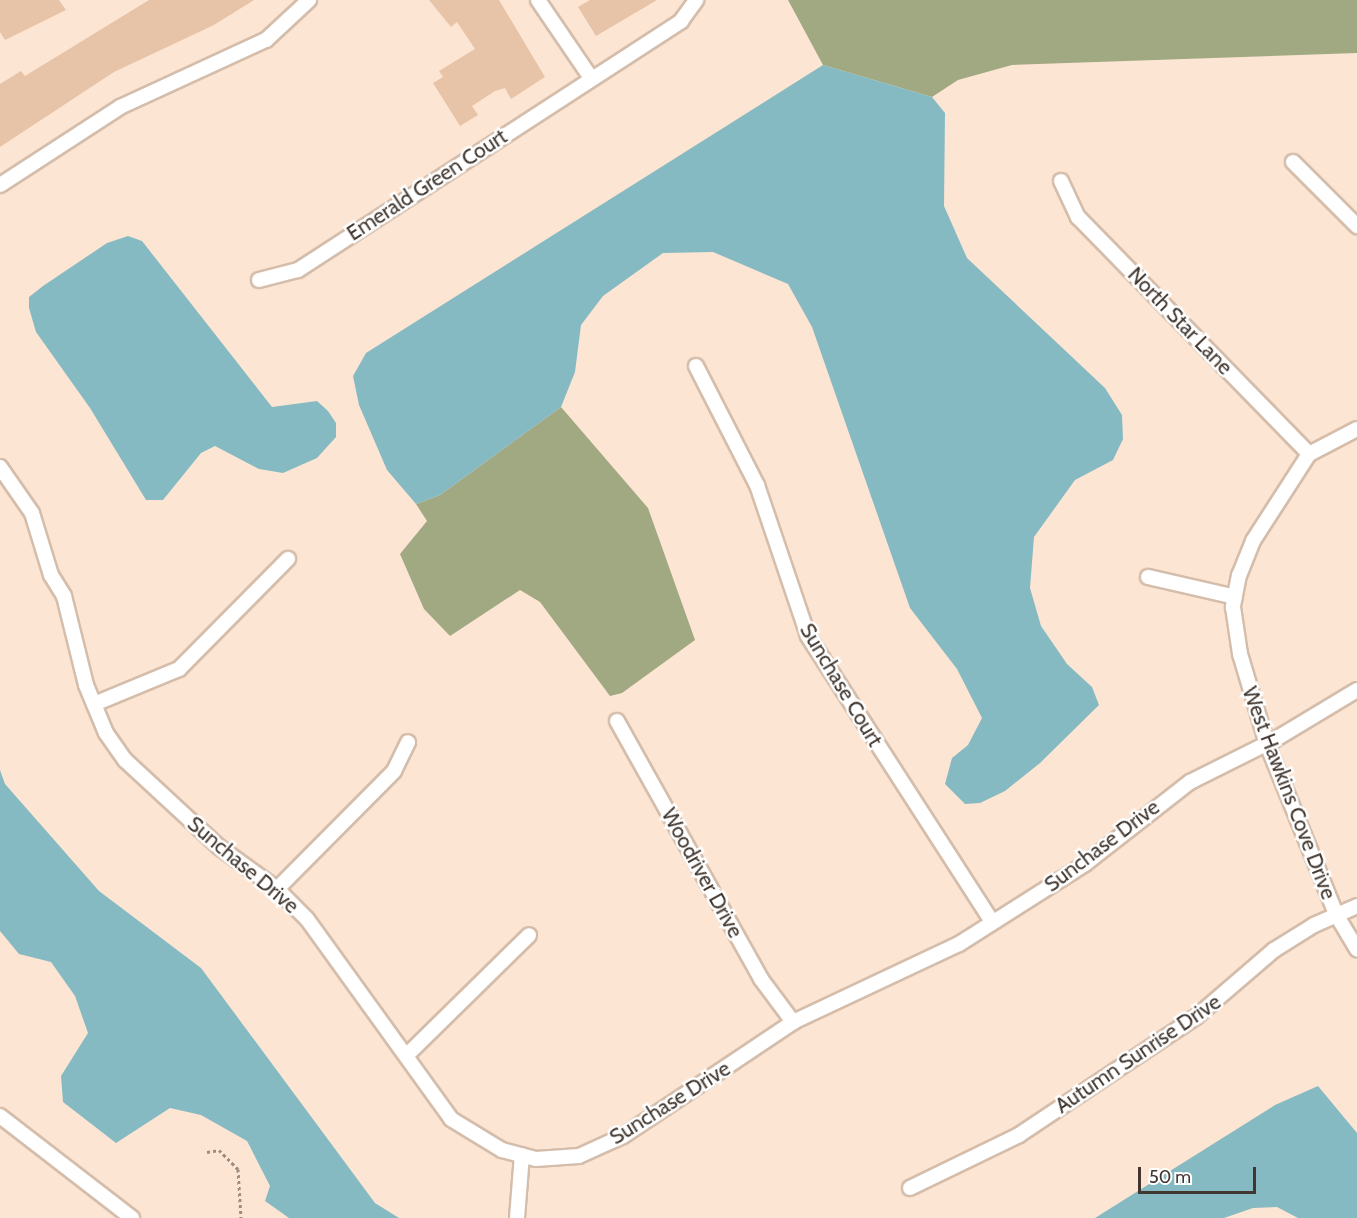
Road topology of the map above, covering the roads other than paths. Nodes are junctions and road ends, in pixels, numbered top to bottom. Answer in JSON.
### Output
{"nodes":[{"id":1,"x":309,"y":0,"type":"edge"},
{"id":2,"x":538,"y":0,"type":"edge"},
{"id":3,"x":696,"y":0,"type":"edge"},
{"id":4,"x":591,"y":78,"type":"junction"},
{"id":5,"x":1293,"y":162,"type":"dead end"},
{"id":6,"x":1061,"y":181,"type":"dead end"},
{"id":7,"x":0,"y":185,"type":"edge"},
{"id":8,"x":1357,"y":226,"type":"edge"},
{"id":9,"x":259,"y":280,"type":"dead end"},
{"id":10,"x":696,"y":366,"type":"dead end"},
{"id":11,"x":1357,"y":429,"type":"edge"},
{"id":12,"x":1309,"y":454,"type":"junction"},
{"id":13,"x":0,"y":467,"type":"edge"},
{"id":14,"x":288,"y":559,"type":"dead end"},
{"id":15,"x":1148,"y":576,"type":"dead end"},
{"id":16,"x":1235,"y":597,"type":"junction"},
{"id":17,"x":1357,"y":690,"type":"edge"},
{"id":18,"x":94,"y":704,"type":"junction"},
{"id":19,"x":617,"y":721,"type":"dead end"},
{"id":20,"x":408,"y":742,"type":"dead end"},
{"id":21,"x":1267,"y":744,"type":"junction"},
{"id":22,"x":277,"y":889,"type":"junction"},
{"id":23,"x":1357,"y":906,"type":"edge"},
{"id":24,"x":1337,"y":916,"type":"junction"},
{"id":25,"x":992,"y":922,"type":"junction"},
{"id":26,"x":529,"y":935,"type":"dead end"},
{"id":27,"x":1357,"y":949,"type":"edge"},
{"id":28,"x":793,"y":1022,"type":"junction"},
{"id":29,"x":407,"y":1055,"type":"junction"},
{"id":30,"x":0,"y":1116,"type":"edge"},
{"id":31,"x":522,"y":1155,"type":"junction"},
{"id":32,"x":910,"y":1188,"type":"dead end"},
{"id":33,"x":132,"y":1218,"type":"edge"},
{"id":34,"x":517,"y":1218,"type":"edge"}],
"edges":[{"from":1,"to":7,"type":"street"},
{"from":2,"to":4,"type":"street"},
{"from":3,"to":4,"type":"street","name":"Emerald Green Court"},
{"from":4,"to":9,"type":"street","name":"Emerald Green Court"},
{"from":5,"to":8,"type":"street"},
{"from":6,"to":12,"type":"street","name":"North Star Lane"},
{"from":10,"to":25,"type":"street","name":"Sunchase Court"},
{"from":11,"to":12,"type":"street","name":"West Hawkins Cove Drive"},
{"from":12,"to":16,"type":"street","name":"West Hawkins Cove Drive"},
{"from":13,"to":18,"type":"street","name":"Sunchase Drive"},
{"from":14,"to":18,"type":"street"},
{"from":15,"to":16,"type":"street"},
{"from":16,"to":21,"type":"street","name":"West Hawkins Cove Drive"},
{"from":17,"to":21,"type":"street","name":"Sunchase Drive"},
{"from":18,"to":22,"type":"street","name":"Sunchase Drive"},
{"from":19,"to":28,"type":"street","name":"Woodriver Drive"},
{"from":20,"to":22,"type":"street"},
{"from":21,"to":24,"type":"street","name":"West Hawkins Cove Drive"},
{"from":21,"to":25,"type":"street","name":"Sunchase Drive"},
{"from":22,"to":29,"type":"street","name":"Sunchase Drive"},
{"from":23,"to":24,"type":"street","name":"Autumn Sunrise Drive"},
{"from":24,"to":27,"type":"street","name":"West Hawkins Cove Drive"},
{"from":24,"to":32,"type":"street","name":"Autumn Sunrise Drive"},
{"from":25,"to":28,"type":"street","name":"Sunchase Drive"},
{"from":26,"to":29,"type":"street"},
{"from":28,"to":31,"type":"street","name":"Sunchase Drive"},
{"from":29,"to":31,"type":"street","name":"Sunchase Drive"},
{"from":30,"to":33,"type":"street"},
{"from":31,"to":34,"type":"street"}]}
